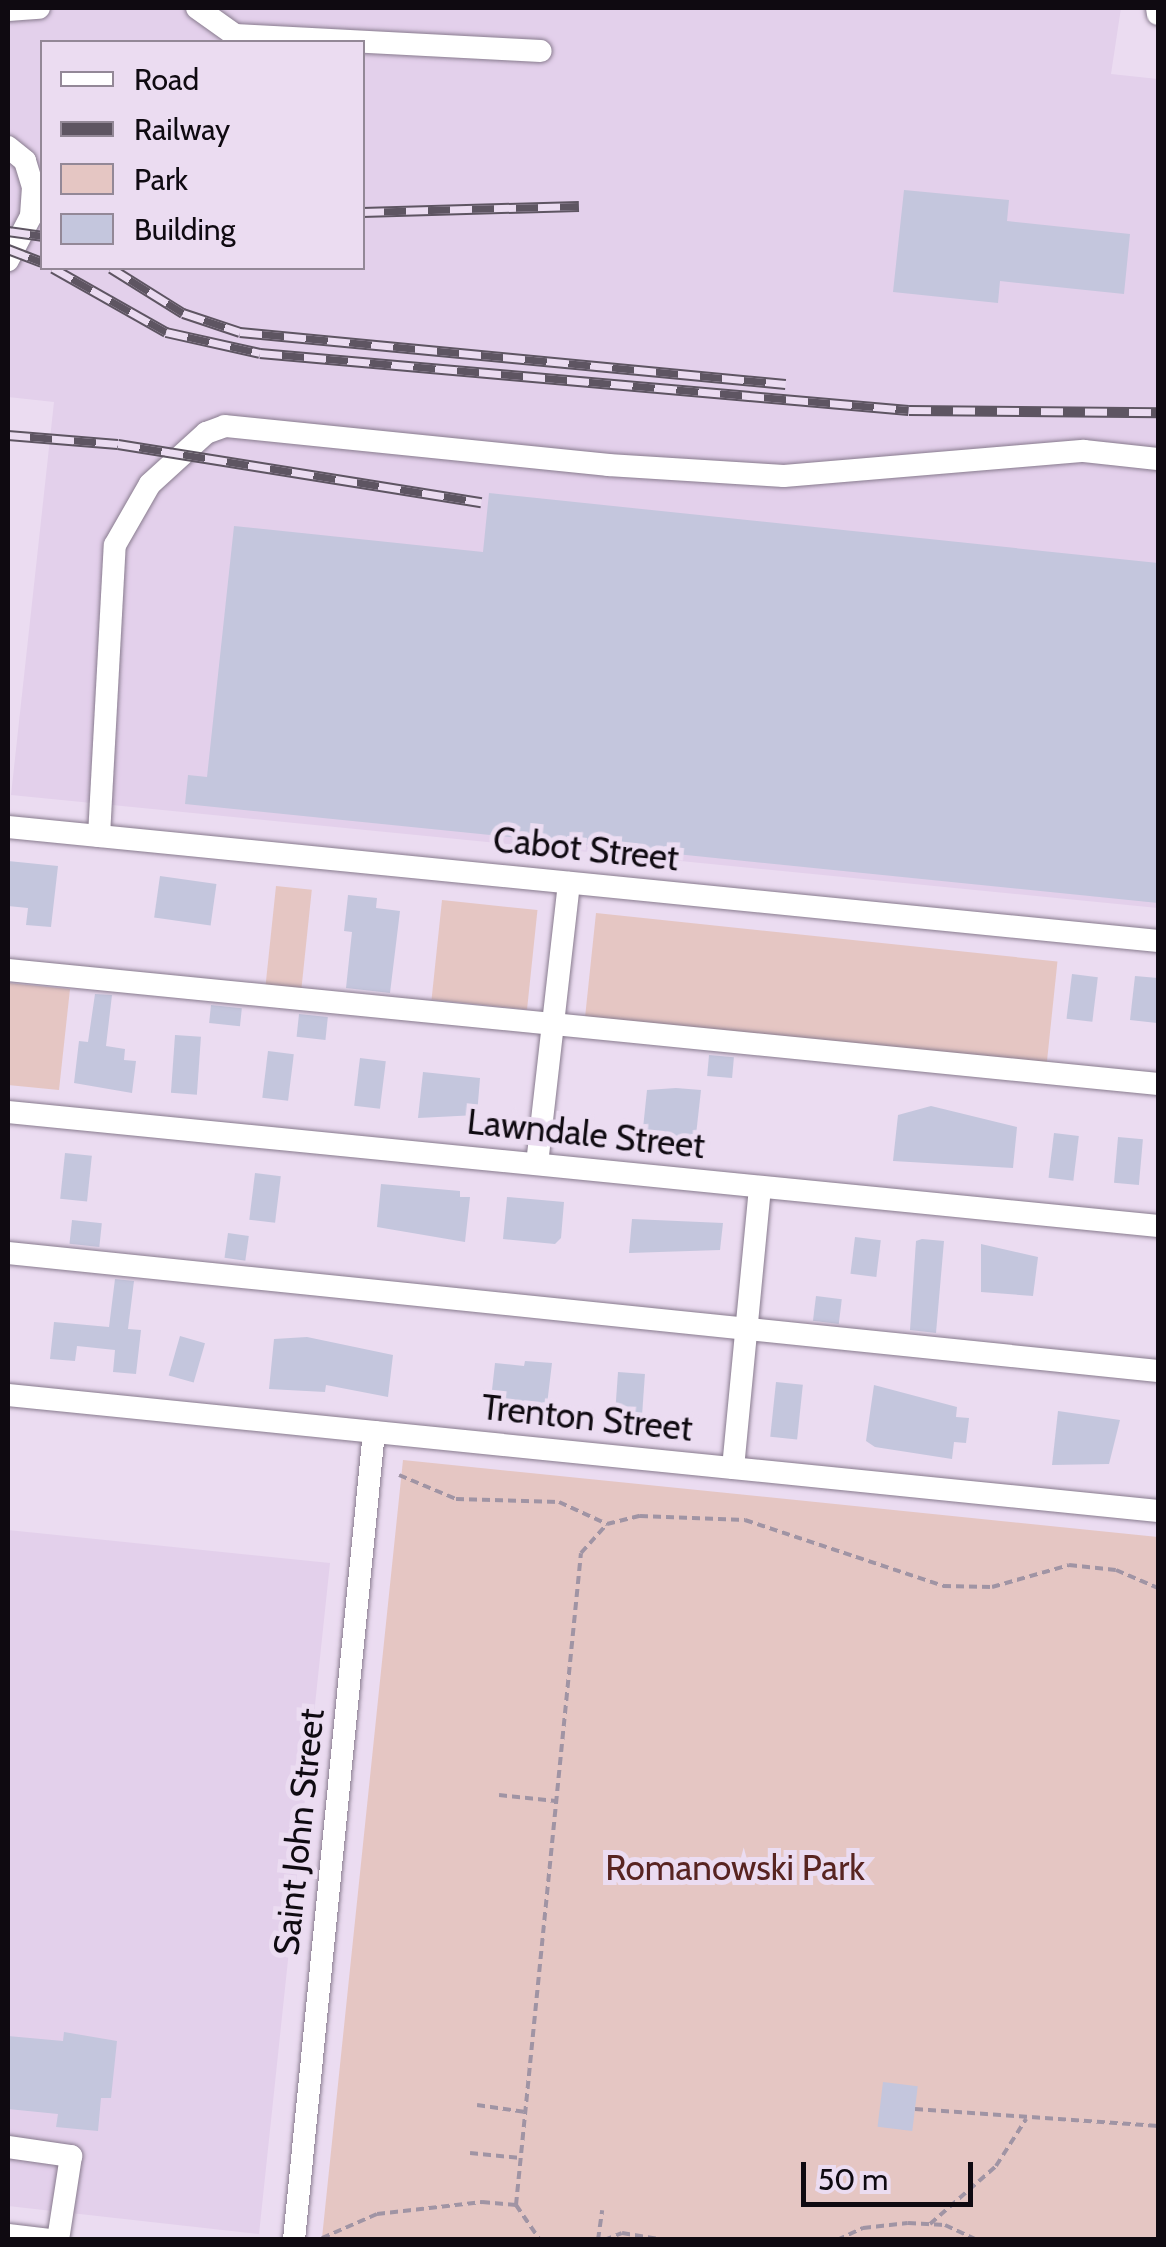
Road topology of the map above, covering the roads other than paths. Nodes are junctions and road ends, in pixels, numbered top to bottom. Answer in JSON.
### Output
{"nodes":[{"id":1,"x":40,"y":8,"type":"edge"},
{"id":2,"x":196,"y":8,"type":"edge"},
{"id":3,"x":8,"y":10,"type":"edge"},
{"id":4,"x":331,"y":40,"type":"edge"},
{"id":5,"x":365,"y":42,"type":"edge"},
{"id":6,"x":541,"y":51,"type":"dead end"},
{"id":7,"x":8,"y":147,"type":"edge"},
{"id":8,"x":8,"y":260,"type":"edge"},
{"id":9,"x":1158,"y":459,"type":"edge"},
{"id":10,"x":8,"y":827,"type":"edge"},
{"id":11,"x":100,"y":836,"type":"junction"},
{"id":12,"x":569,"y":883,"type":"junction"},
{"id":13,"x":1158,"y":941,"type":"edge"},
{"id":14,"x":8,"y":970,"type":"edge"},
{"id":15,"x":552,"y":1025,"type":"junction"},
{"id":16,"x":1158,"y":1084,"type":"edge"},
{"id":17,"x":8,"y":1112,"type":"edge"},
{"id":18,"x":537,"y":1164,"type":"junction"},
{"id":19,"x":760,"y":1186,"type":"junction"},
{"id":20,"x":1158,"y":1226,"type":"edge"},
{"id":21,"x":8,"y":1254,"type":"edge"},
{"id":22,"x":747,"y":1328,"type":"junction"},
{"id":23,"x":1158,"y":1371,"type":"edge"},
{"id":24,"x":8,"y":1395,"type":"edge"},
{"id":25,"x":374,"y":1432,"type":"junction"},
{"id":26,"x":734,"y":1468,"type":"junction"},
{"id":27,"x":1158,"y":1511,"type":"edge"},
{"id":28,"x":8,"y":2146,"type":"edge"},
{"id":29,"x":8,"y":2235,"type":"edge"},
{"id":30,"x":50,"y":2240,"type":"edge"},
{"id":31,"x":58,"y":2240,"type":"edge"},
{"id":32,"x":294,"y":2240,"type":"edge"}],
"edges":[{"from":1,"to":3,"type":"street"},
{"from":2,"to":4,"type":"street"},
{"from":5,"to":6,"type":"street"},
{"from":7,"to":8,"type":"street"},
{"from":9,"to":11,"type":"street"},
{"from":10,"to":11,"type":"street","name":"Cabot Street"},
{"from":11,"to":12,"type":"street","name":"Cabot Street"},
{"from":12,"to":13,"type":"street","name":"Cabot Street"},
{"from":12,"to":15,"type":"street"},
{"from":14,"to":15,"type":"street"},
{"from":15,"to":16,"type":"street"},
{"from":15,"to":18,"type":"street"},
{"from":17,"to":18,"type":"street","name":"Lawndale Street"},
{"from":18,"to":19,"type":"street","name":"Lawndale Street"},
{"from":19,"to":20,"type":"street","name":"Lawndale Street"},
{"from":19,"to":22,"type":"street"},
{"from":21,"to":22,"type":"street"},
{"from":22,"to":23,"type":"street"},
{"from":22,"to":26,"type":"street"},
{"from":24,"to":25,"type":"street","name":"Trenton Street"},
{"from":25,"to":26,"type":"street","name":"Trenton Street"},
{"from":25,"to":32,"type":"street","name":"Saint John Street"},
{"from":26,"to":27,"type":"street","name":"Trenton Street"},
{"from":28,"to":31,"type":"street"},
{"from":29,"to":30,"type":"street"}]}
